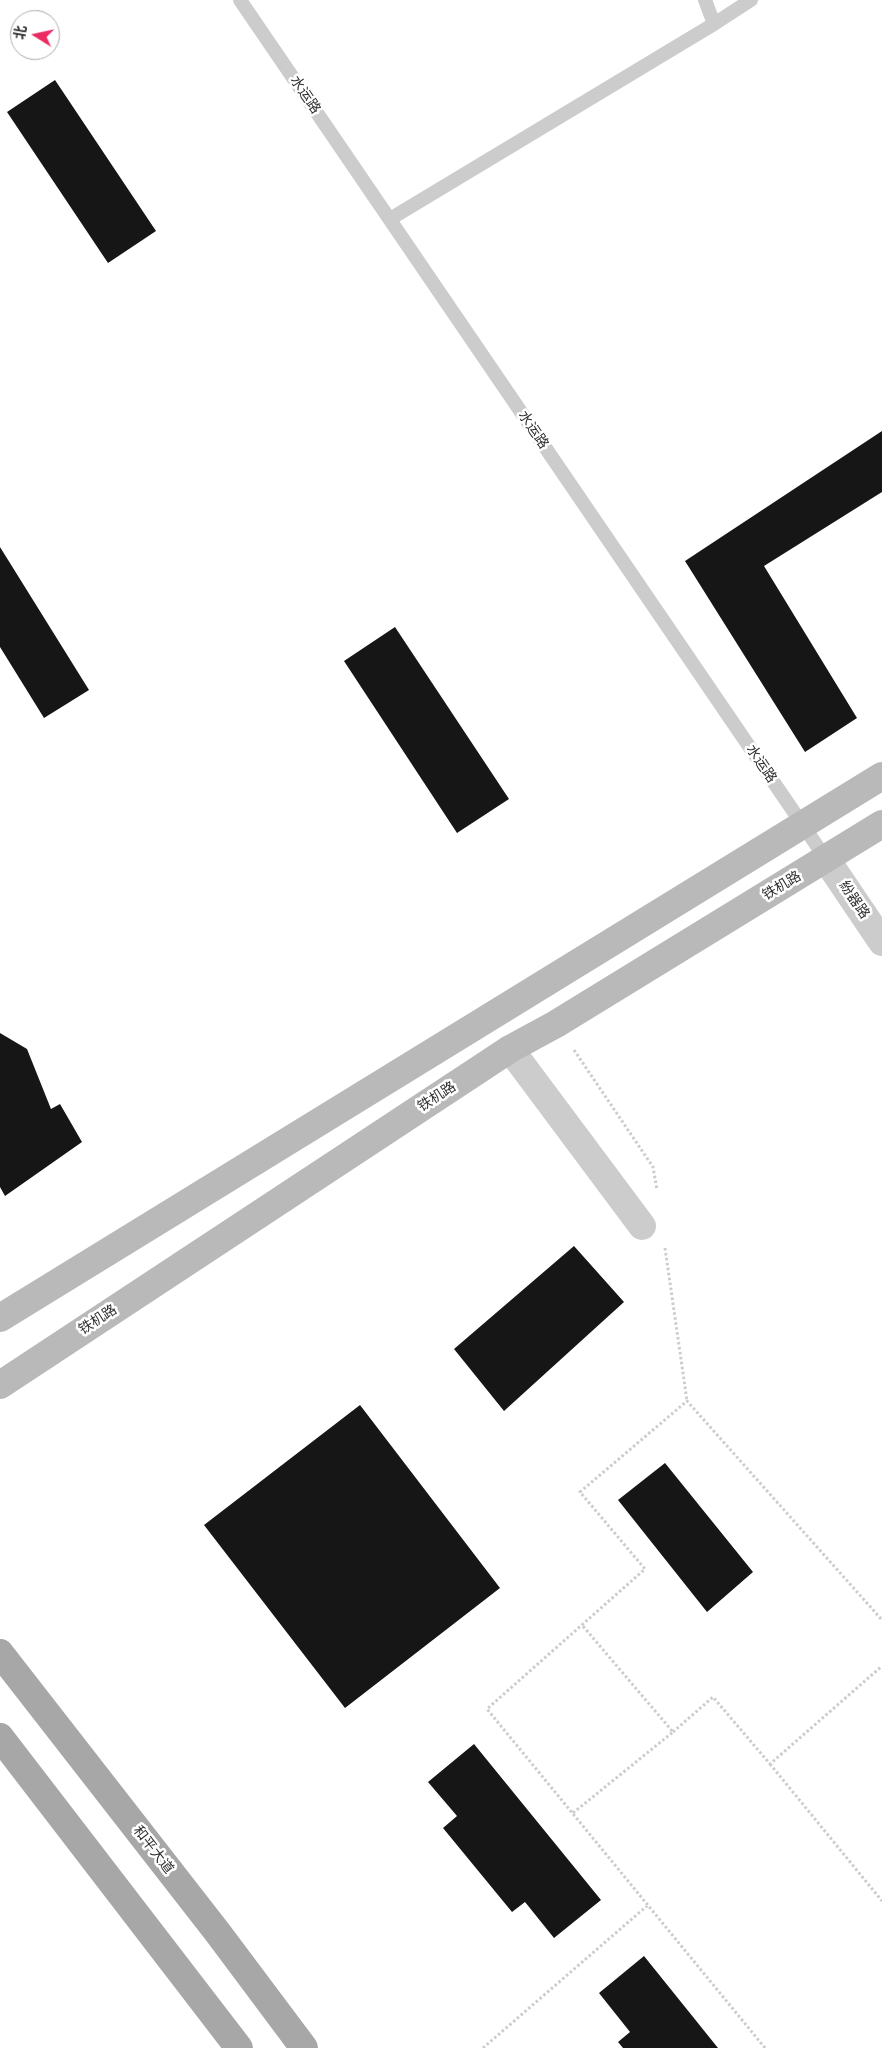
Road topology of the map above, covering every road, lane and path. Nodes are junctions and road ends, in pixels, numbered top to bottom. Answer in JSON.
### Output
{"nodes":[{"id":1,"x":240,"y":0,"type":"edge"},
{"id":2,"x":705,"y":0,"type":"edge"},
{"id":3,"x":751,"y":0,"type":"edge"},
{"id":4,"x":714,"y":24,"type":"junction"},
{"id":5,"x":390,"y":219,"type":"junction"},
{"id":6,"x":882,"y":776,"type":"edge"},
{"id":7,"x":882,"y":824,"type":"edge"},
{"id":8,"x":803,"y":826,"type":"junction"},
{"id":9,"x":826,"y":859,"type":"junction"},
{"id":10,"x":882,"y":942,"type":"edge"},
{"id":11,"x":510,"y":1049,"type":"junction"},
{"id":12,"x":642,"y":1226,"type":"dead end"},
{"id":13,"x":0,"y":1318,"type":"edge"},
{"id":14,"x":0,"y":1385,"type":"edge"},
{"id":15,"x":882,"y":1620,"type":"edge"},
{"id":16,"x":582,"y":1625,"type":"junction"},
{"id":17,"x":0,"y":1653,"type":"edge"},
{"id":18,"x":882,"y":1666,"type":"edge"},
{"id":19,"x":673,"y":1732,"type":"junction"},
{"id":20,"x":0,"y":1737,"type":"edge"},
{"id":21,"x":770,"y":1764,"type":"junction"},
{"id":22,"x":573,"y":1813,"type":"junction"},
{"id":23,"x":882,"y":1900,"type":"edge"},
{"id":24,"x":648,"y":1905,"type":"junction"},
{"id":25,"x":239,"y":2048,"type":"edge"},
{"id":26,"x":304,"y":2048,"type":"edge"},
{"id":27,"x":483,"y":2048,"type":"edge"},
{"id":28,"x":765,"y":2048,"type":"edge"}],
"edges":[{"from":1,"to":5,"type":"lane","name":"水运路"},
{"from":2,"to":4,"type":"lane"},
{"from":3,"to":4,"type":"lane"},
{"from":4,"to":5,"type":"lane"},
{"from":5,"to":8,"type":"lane","name":"水运路"},
{"from":6,"to":8,"type":"main road"},
{"from":7,"to":9,"type":"main road","name":"铁机路"},
{"from":8,"to":9,"type":"lane","name":"水运路"},
{"from":8,"to":13,"type":"main road"},
{"from":9,"to":10,"type":"street","name":"紛器路"},
{"from":9,"to":11,"type":"main road","name":"铁机路"},
{"from":11,"to":12,"type":"street"},
{"from":11,"to":14,"type":"main road","name":"铁机路"},
{"from":15,"to":16,"type":"path"},
{"from":16,"to":19,"type":"path"},
{"from":16,"to":22,"type":"path"},
{"from":17,"to":26,"type":"main road","name":"和平大道"},
{"from":18,"to":21,"type":"path"},
{"from":19,"to":21,"type":"path"},
{"from":19,"to":22,"type":"path"},
{"from":20,"to":25,"type":"main road"},
{"from":21,"to":23,"type":"path"},
{"from":22,"to":24,"type":"path"},
{"from":24,"to":27,"type":"path"},
{"from":24,"to":28,"type":"path"}]}
